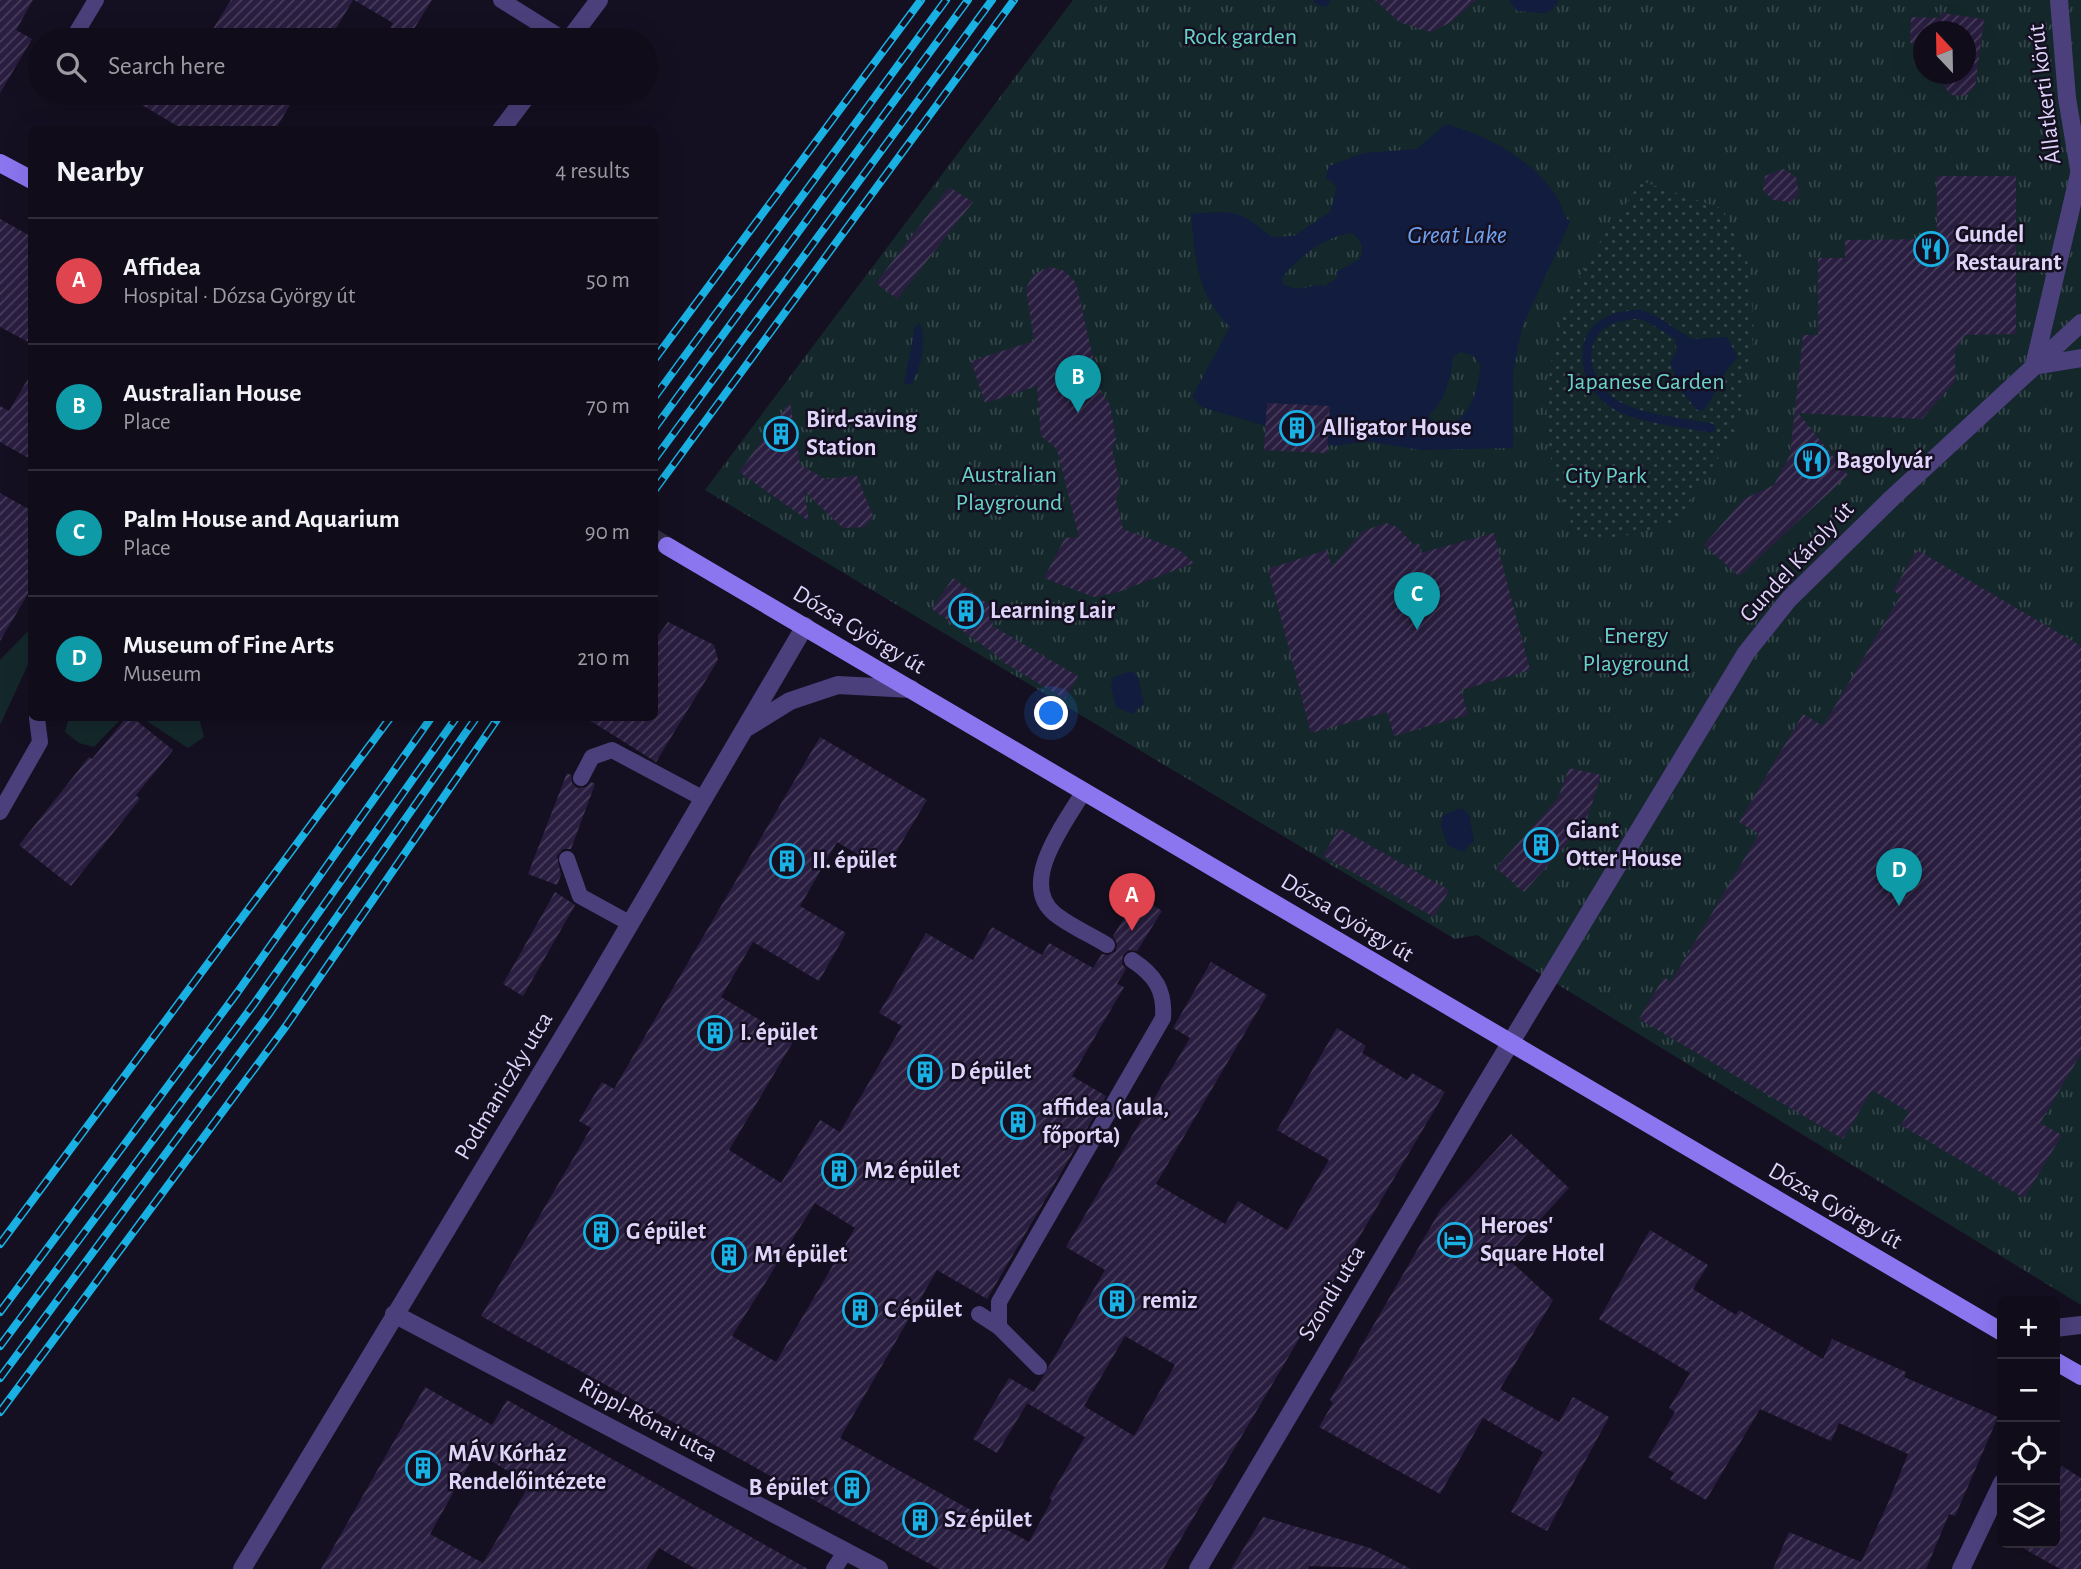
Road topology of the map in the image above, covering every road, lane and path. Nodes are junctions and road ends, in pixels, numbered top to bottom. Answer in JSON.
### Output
{"nodes":[{"id":1,"x":96,"y":0,"type":"edge"},
{"id":2,"x":501,"y":0,"type":"edge"},
{"id":3,"x":598,"y":0,"type":"edge"},
{"id":4,"x":2059,"y":0,"type":"edge"},
{"id":5,"x":79,"y":28,"type":"edge"},
{"id":6,"x":547,"y":28,"type":"edge"},
{"id":7,"x":576,"y":28,"type":"edge"},
{"id":8,"x":520,"y":105,"type":"edge"},
{"id":9,"x":504,"y":126,"type":"edge"},
{"id":10,"x":0,"y":163,"type":"edge"},
{"id":11,"x":2080,"y":177,"type":"edge"},
{"id":12,"x":28,"y":178,"type":"edge"},
{"id":13,"x":2081,"y":323,"type":"edge"},
{"id":14,"x":2081,"y":358,"type":"edge"},
{"id":15,"x":2034,"y":366,"type":"junction"},
{"id":16,"x":667,"y":546,"type":"tunnel mouth"},
{"id":17,"x":805,"y":626,"type":"junction"},
{"id":18,"x":911,"y":689,"type":"junction"},
{"id":19,"x":37,"y":721,"type":"edge"},
{"id":20,"x":745,"y":729,"type":"junction"},
{"id":21,"x":581,"y":778,"type":"dead end"},
{"id":22,"x":1084,"y":791,"type":"junction"},
{"id":23,"x":704,"y":799,"type":"junction"},
{"id":24,"x":0,"y":812,"type":"edge"},
{"id":25,"x":567,"y":859,"type":"dead end"},
{"id":26,"x":631,"y":924,"type":"junction"},
{"id":27,"x":1107,"y":944,"type":"dead end"},
{"id":28,"x":1132,"y":960,"type":"dead end"},
{"id":29,"x":1511,"y":1044,"type":"junction"},
{"id":30,"x":394,"y":1314,"type":"junction"},
{"id":31,"x":979,"y":1314,"type":"dead end"},
{"id":32,"x":2081,"y":1325,"type":"edge"},
{"id":33,"x":999,"y":1327,"type":"junction"},
{"id":34,"x":2060,"y":1327,"type":"edge"},
{"id":35,"x":1997,"y":1329,"type":"edge"},
{"id":36,"x":1039,"y":1367,"type":"dead end"},
{"id":37,"x":2060,"y":1368,"type":"edge"},
{"id":38,"x":2081,"y":1376,"type":"edge"},
{"id":39,"x":2001,"y":1485,"type":"edge"},
{"id":40,"x":846,"y":1551,"type":"junction"},
{"id":41,"x":242,"y":1569,"type":"edge"},
{"id":42,"x":834,"y":1569,"type":"edge"},
{"id":43,"x":879,"y":1569,"type":"edge"},
{"id":44,"x":1198,"y":1569,"type":"edge"},
{"id":45,"x":1961,"y":1569,"type":"edge"}],
"edges":[{"from":1,"to":5,"type":"lane"},
{"from":2,"to":6,"type":"lane"},
{"from":3,"to":7,"type":"street"},
{"from":4,"to":11,"type":"street","name":"Állatkerti körút"},
{"from":8,"to":9,"type":"street"},
{"from":10,"to":12,"type":"main road"},
{"from":11,"to":15,"type":"street"},
{"from":13,"to":15,"type":"street","name":"Gundel Károly út"},
{"from":14,"to":15,"type":"street"},
{"from":15,"to":29,"type":"street","name":"Gundel Károly út"},
{"from":16,"to":17,"type":"main road","name":"Dózsa György út"},
{"from":17,"to":18,"type":"main road","name":"Dózsa György út"},
{"from":17,"to":20,"type":"street","name":"Podmaniczky utca"},
{"from":18,"to":20,"type":"street"},
{"from":18,"to":22,"type":"main road","name":"Dózsa György út"},
{"from":19,"to":24,"type":"lane"},
{"from":20,"to":23,"type":"street","name":"Podmaniczky utca"},
{"from":21,"to":23,"type":"lane"},
{"from":22,"to":27,"type":"lane"},
{"from":22,"to":29,"type":"main road","name":"Dózsa György út"},
{"from":23,"to":26,"type":"street","name":"Podmaniczky utca"},
{"from":25,"to":26,"type":"lane"},
{"from":26,"to":30,"type":"street","name":"Podmaniczky utca"},
{"from":28,"to":33,"type":"lane"},
{"from":29,"to":35,"type":"main road","name":"Dózsa György út"},
{"from":29,"to":44,"type":"street","name":"Szondi utca"},
{"from":30,"to":40,"type":"street","name":"Rippl-Rónai utca"},
{"from":30,"to":41,"type":"street","name":"Podmaniczky utca"},
{"from":31,"to":33,"type":"lane"},
{"from":32,"to":34,"type":"street"},
{"from":33,"to":36,"type":"lane"},
{"from":37,"to":38,"type":"main road"},
{"from":39,"to":45,"type":"street"},
{"from":40,"to":42,"type":"lane"},
{"from":40,"to":43,"type":"street","name":"Rippl-Rónai utca"}]}
